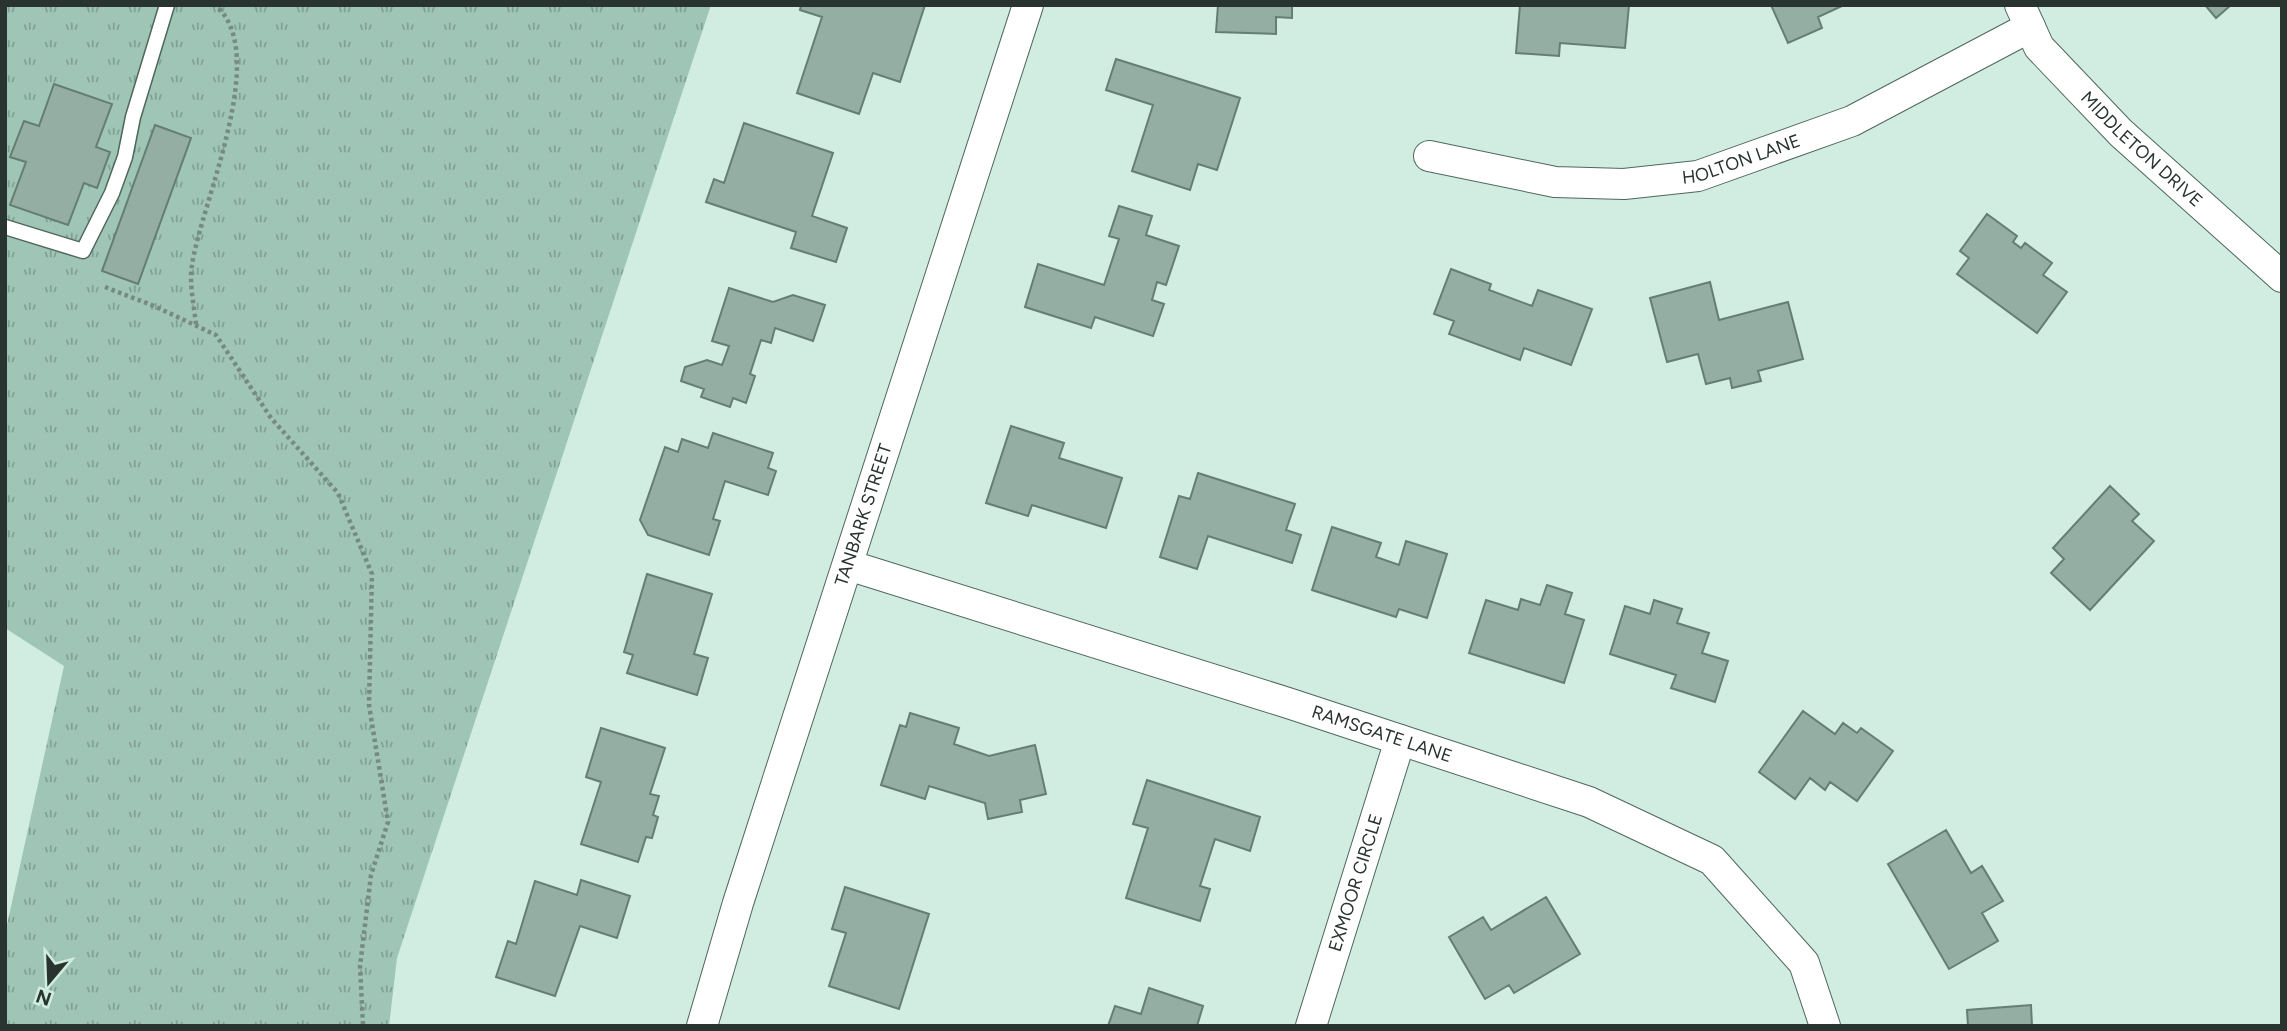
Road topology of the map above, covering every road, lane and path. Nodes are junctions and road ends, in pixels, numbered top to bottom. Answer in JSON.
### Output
{"nodes":[{"id":1,"x":167,"y":5,"type":"edge"},
{"id":2,"x":216,"y":5,"type":"edge"},
{"id":3,"x":1028,"y":5,"type":"edge"},
{"id":4,"x":2025,"y":16,"type":"edge"},
{"id":5,"x":1429,"y":156,"type":"dead end"},
{"id":6,"x":5,"y":227,"type":"edge"},
{"id":7,"x":2282,"y":277,"type":"edge"},
{"id":8,"x":105,"y":287,"type":"dead end"},
{"id":9,"x":196,"y":325,"type":"junction"},
{"id":10,"x":848,"y":565,"type":"junction"},
{"id":11,"x":1400,"y":740,"type":"junction"},
{"id":12,"x":363,"y":1026,"type":"edge"},
{"id":13,"x":702,"y":1026,"type":"edge"},
{"id":14,"x":1311,"y":1026,"type":"edge"},
{"id":15,"x":1825,"y":1026,"type":"edge"}],
"edges":[{"from":1,"to":6,"type":"lane"},
{"from":2,"to":9,"type":"path"},
{"from":3,"to":10,"type":"street","name":"TANBARK STREET"},
{"from":4,"to":5,"type":"street","name":"HOLTON LANE"},
{"from":4,"to":7,"type":"street","name":"MIDDLETON DRIVE"},
{"from":8,"to":9,"type":"path"},
{"from":9,"to":12,"type":"path"},
{"from":10,"to":11,"type":"street","name":"RAMSGATE LANE"},
{"from":10,"to":13,"type":"street","name":"TANBARK STREET"},
{"from":11,"to":14,"type":"street","name":"EXMOOR CIRCLE"},
{"from":11,"to":15,"type":"street","name":"RAMSGATE LANE"}]}
